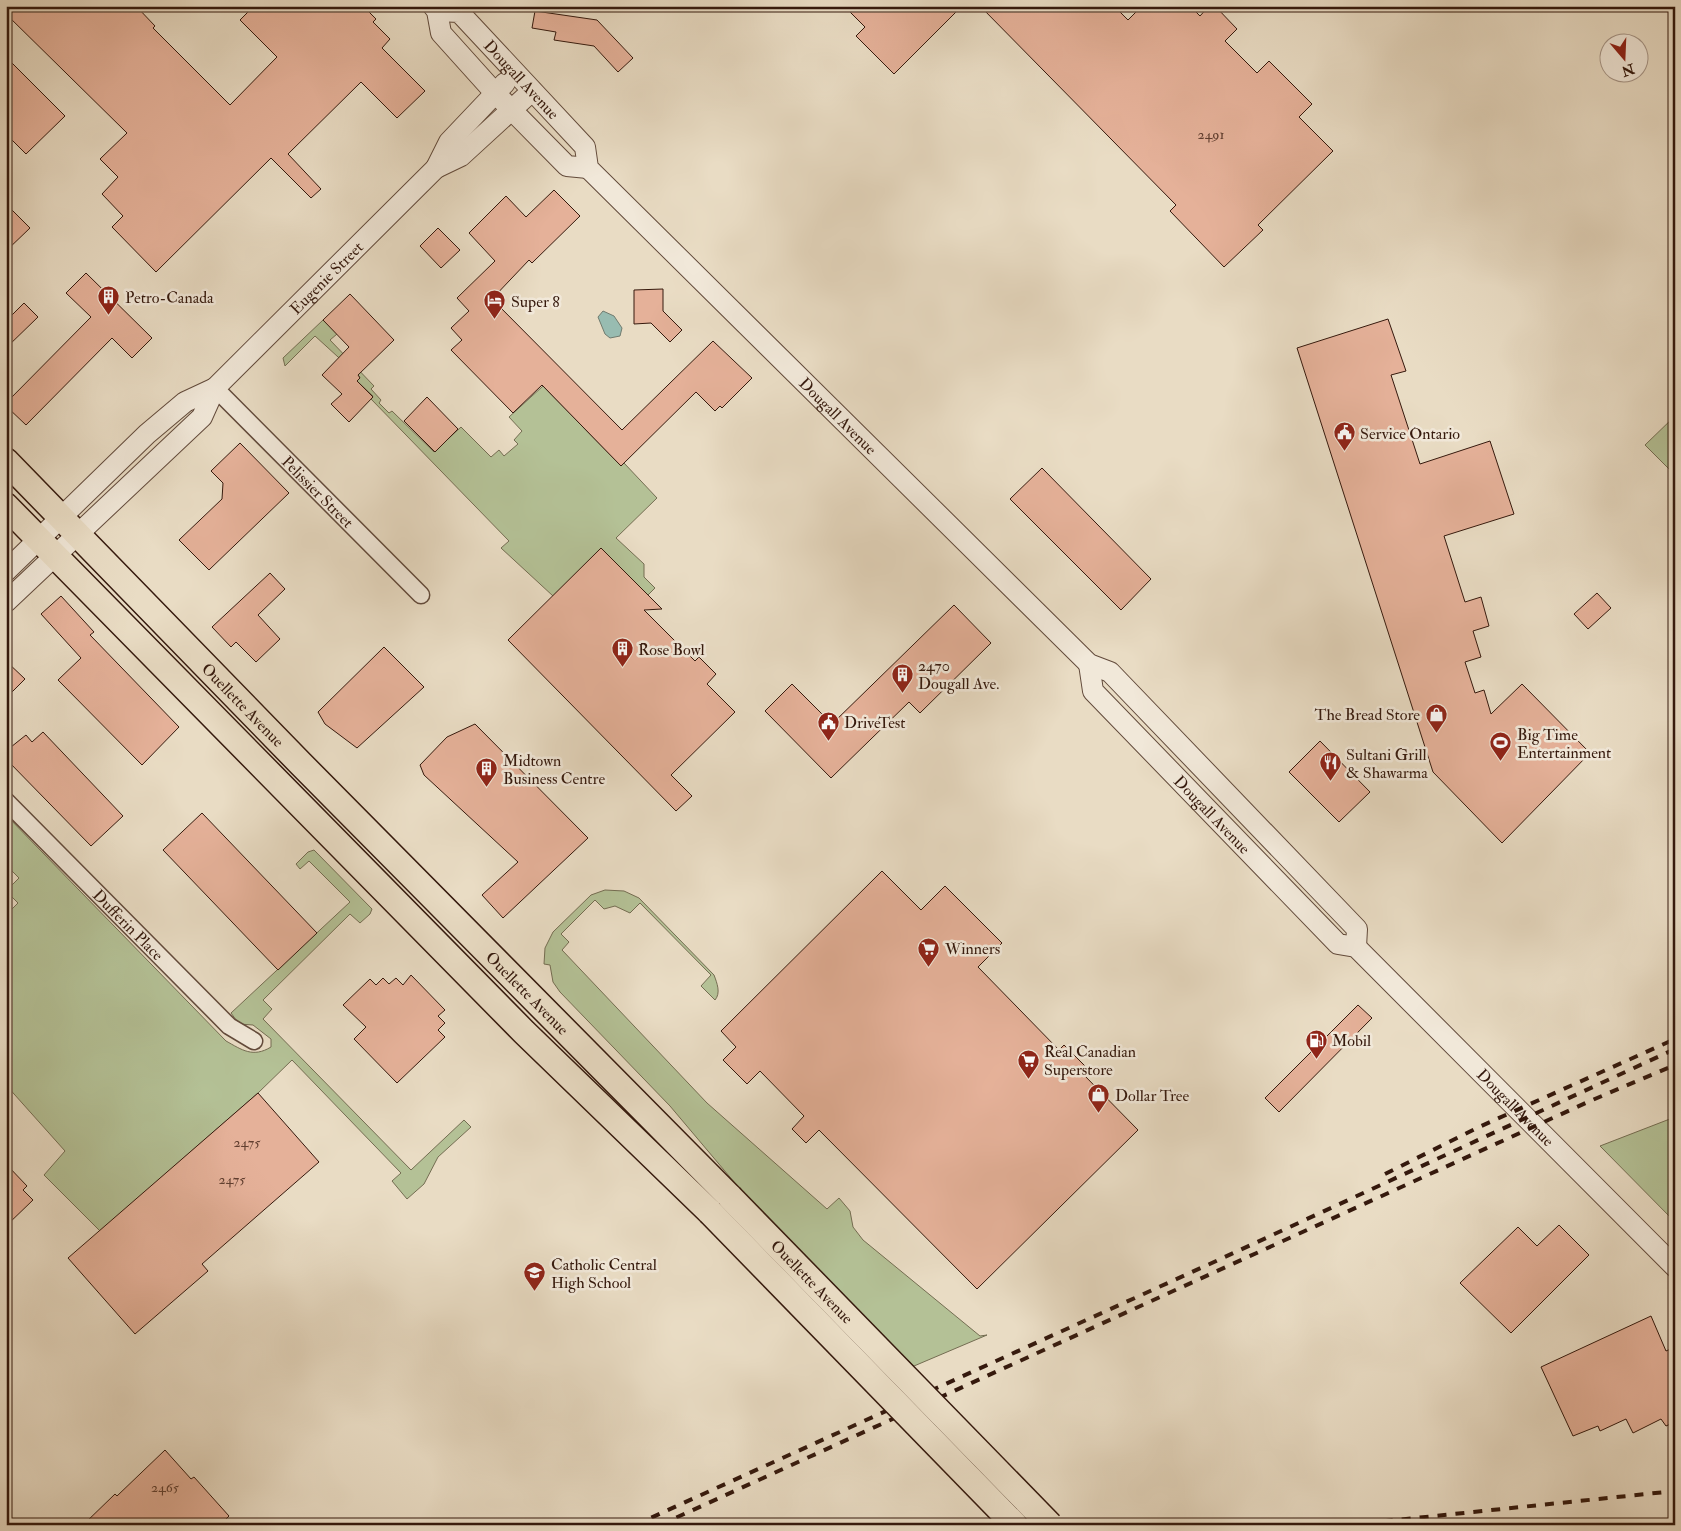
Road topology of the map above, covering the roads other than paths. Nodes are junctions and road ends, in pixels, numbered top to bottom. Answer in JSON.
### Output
{"nodes":[{"id":1,"x":435,"y":8,"type":"edge"},
{"id":2,"x":515,"y":73,"type":"junction"},
{"id":3,"x":532,"y":91,"type":"junction"},
{"id":4,"x":495,"y":93,"type":"junction"},
{"id":5,"x":511,"y":110,"type":"junction"},
{"id":6,"x":436,"y":168,"type":"junction"},
{"id":7,"x":588,"y":168,"type":"junction"},
{"id":8,"x":215,"y":388,"type":"junction"},
{"id":9,"x":6,"y":461,"type":"edge"},
{"id":10,"x":6,"y":506,"type":"edge"},
{"id":11,"x":70,"y":525,"type":"junction"},
{"id":12,"x":46,"y":548,"type":"junction"},
{"id":13,"x":6,"y":571,"type":"edge"},
{"id":14,"x":421,"y":595,"type":"dead end"},
{"id":15,"x":6,"y":602,"type":"edge"},
{"id":16,"x":1089,"y":664,"type":"junction"},
{"id":17,"x":6,"y":801,"type":"edge"},
{"id":18,"x":1356,"y":947,"type":"junction"},
{"id":19,"x":254,"y":1040,"type":"dead end"},
{"id":20,"x":1675,"y":1267,"type":"edge"},
{"id":21,"x":1015,"y":1525,"type":"edge"},
{"id":22,"x":1050,"y":1525,"type":"edge"}],
"edges":[{"from":1,"to":2,"type":"street","name":"Dougall Avenue"},
{"from":1,"to":4,"type":"street","name":"Dougall Avenue"},
{"from":2,"to":3,"type":"street","name":"Dougall Avenue"},
{"from":2,"to":4,"type":"street","name":"Eugenie Street"},
{"from":3,"to":5,"type":"street","name":"Eugenie Street"},
{"from":3,"to":7,"type":"street","name":"Dougall Avenue"},
{"from":4,"to":5,"type":"street","name":"Dougall Avenue"},
{"from":4,"to":6,"type":"street","name":"Eugenie Street"},
{"from":5,"to":6,"type":"street","name":"Eugenie Street"},
{"from":5,"to":7,"type":"street","name":"Dougall Avenue"},
{"from":6,"to":8,"type":"street","name":"Eugenie Street"},
{"from":7,"to":16,"type":"street","name":"Dougall Avenue"},
{"from":8,"to":11,"type":"street","name":"Eugenie Street"},
{"from":8,"to":14,"type":"street","name":"Pelissier Street"},
{"from":9,"to":11,"type":"main road","name":"Ouellette Avenue"},
{"from":10,"to":12,"type":"main road","name":"Ouellette Avenue"},
{"from":11,"to":12,"type":"street","name":"Eugenie Street"},
{"from":11,"to":22,"type":"main road","name":"Ouellette Avenue","bridge":true},
{"from":12,"to":13,"type":"street","name":"Eugenie Street"},
{"from":12,"to":15,"type":"street","name":"Eugenie Street"},
{"from":12,"to":21,"type":"main road","name":"Ouellette Avenue","bridge":true},
{"from":16,"to":18,"type":"street","name":"Dougall Avenue"},
{"from":16,"to":18,"type":"street","name":"Dougall Avenue"},
{"from":17,"to":19,"type":"street","name":"Dufferin Place"},
{"from":18,"to":20,"type":"street","name":"Dougall Avenue"}]}
